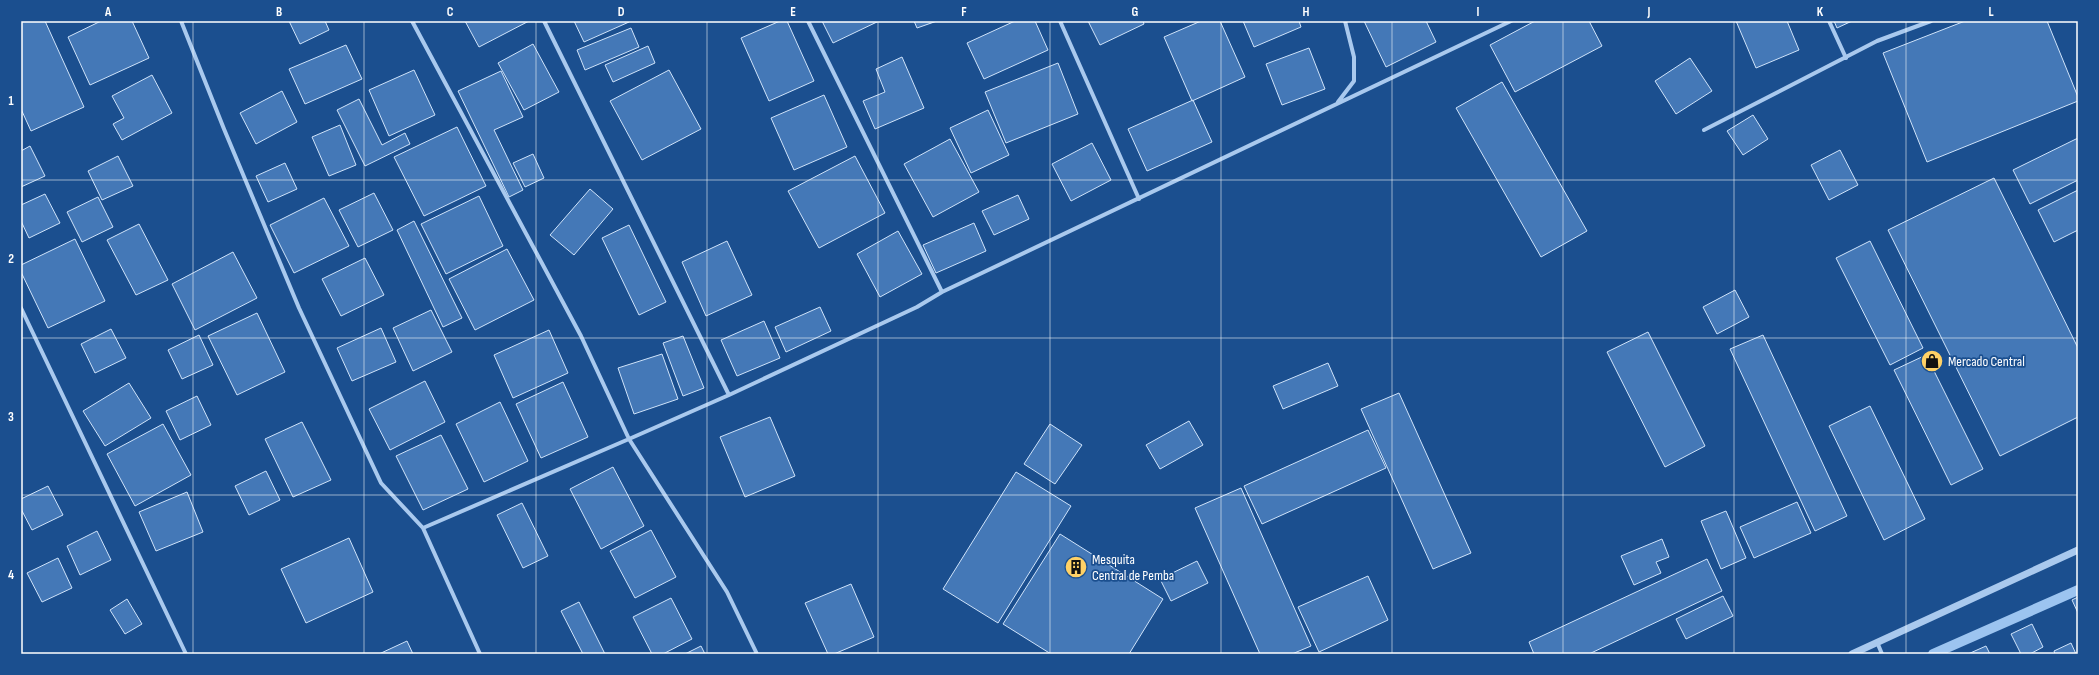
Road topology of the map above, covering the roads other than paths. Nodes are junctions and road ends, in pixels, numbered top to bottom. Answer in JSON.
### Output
{"nodes":[{"id":1,"x":182,"y":21,"type":"edge"},
{"id":2,"x":412,"y":21,"type":"edge"},
{"id":3,"x":544,"y":21,"type":"edge"},
{"id":4,"x":808,"y":21,"type":"edge"},
{"id":5,"x":1060,"y":21,"type":"edge"},
{"id":6,"x":1344,"y":21,"type":"edge"},
{"id":7,"x":1511,"y":21,"type":"edge"},
{"id":8,"x":1829,"y":21,"type":"edge"},
{"id":9,"x":1931,"y":21,"type":"edge"},
{"id":10,"x":1846,"y":58,"type":"junction"},
{"id":11,"x":1335,"y":105,"type":"junction"},
{"id":12,"x":1704,"y":130,"type":"dead end"},
{"id":13,"x":1139,"y":199,"type":"junction"},
{"id":14,"x":942,"y":292,"type":"junction"},
{"id":15,"x":21,"y":308,"type":"edge"},
{"id":16,"x":729,"y":395,"type":"junction"},
{"id":17,"x":629,"y":439,"type":"junction"},
{"id":18,"x":423,"y":528,"type":"junction"},
{"id":19,"x":2078,"y":550,"type":"edge"},
{"id":20,"x":1877,"y":642,"type":"junction"},
{"id":21,"x":186,"y":654,"type":"edge"},
{"id":22,"x":480,"y":654,"type":"edge"},
{"id":23,"x":756,"y":654,"type":"edge"},
{"id":24,"x":1852,"y":654,"type":"edge"},
{"id":25,"x":1882,"y":654,"type":"edge"}],
"edges":[{"from":1,"to":18,"type":"street"},
{"from":2,"to":17,"type":"street"},
{"from":3,"to":16,"type":"street"},
{"from":4,"to":14,"type":"street"},
{"from":5,"to":13,"type":"street"},
{"from":6,"to":11,"type":"street"},
{"from":7,"to":11,"type":"street"},
{"from":8,"to":10,"type":"street"},
{"from":9,"to":10,"type":"street"},
{"from":10,"to":12,"type":"street"},
{"from":11,"to":13,"type":"street"},
{"from":13,"to":14,"type":"street"},
{"from":14,"to":16,"type":"street"},
{"from":15,"to":21,"type":"street"},
{"from":16,"to":17,"type":"street"},
{"from":17,"to":18,"type":"street"},
{"from":17,"to":23,"type":"street"},
{"from":18,"to":22,"type":"street"},
{"from":19,"to":20,"type":"street"},
{"from":20,"to":24,"type":"street"},
{"from":20,"to":25,"type":"street"}]}
